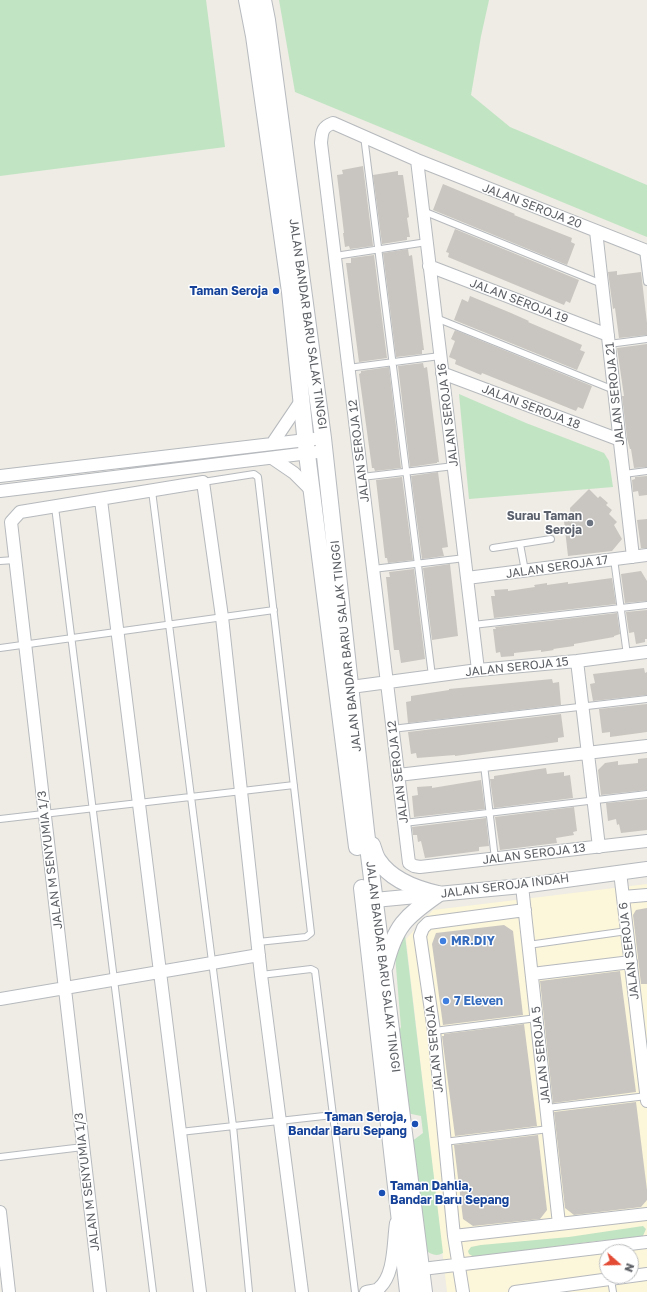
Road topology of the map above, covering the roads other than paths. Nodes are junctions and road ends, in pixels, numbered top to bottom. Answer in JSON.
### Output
{"nodes":[{"id":1,"x":247,"y":0,"type":"edge"},
{"id":2,"x":263,"y":0,"type":"edge"},
{"id":3,"x":364,"y":136,"type":"junction"},
{"id":4,"x":417,"y":160,"type":"junction"},
{"id":5,"x":423,"y":211,"type":"junction"},
{"id":6,"x":596,"y":231,"type":"junction"},
{"id":7,"x":426,"y":242,"type":"junction"},
{"id":8,"x":378,"y":250,"type":"junction"},
{"id":9,"x":645,"y":251,"type":"edge"},
{"id":10,"x":335,"y":256,"type":"junction"},
{"id":11,"x":430,"y":266,"type":"junction"},
{"id":12,"x":647,"y":282,"type":"edge"},
{"id":13,"x":602,"y":284,"type":"junction"},
{"id":14,"x":436,"y":318,"type":"junction"},
{"id":15,"x":647,"y":339,"type":"edge"},
{"id":16,"x":608,"y":340,"type":"junction"},
{"id":17,"x":440,"y":356,"type":"junction"},
{"id":18,"x":392,"y":362,"type":"junction"},
{"id":19,"x":348,"y":368,"type":"junction"},
{"id":20,"x":442,"y":373,"type":"junction"},
{"id":21,"x":614,"y":390,"type":"junction"},
{"id":22,"x":301,"y":401,"type":"junction"},
{"id":23,"x":620,"y":440,"type":"junction"},
{"id":24,"x":272,"y":444,"type":"junction"},
{"id":25,"x":324,"y":445,"type":"junction"},
{"id":26,"x":306,"y":447,"type":"junction"},
{"id":27,"x":272,"y":458,"type":"junction"},
{"id":28,"x":454,"y":466,"type":"junction"},
{"id":29,"x":647,"y":471,"type":"edge"},
{"id":30,"x":406,"y":472,"type":"junction"},
{"id":31,"x":624,"y":474,"type":"junction"},
{"id":32,"x":0,"y":476,"type":"edge"},
{"id":33,"x":362,"y":477,"type":"junction"},
{"id":34,"x":203,"y":482,"type":"junction"},
{"id":35,"x":0,"y":491,"type":"edge"},
{"id":36,"x":152,"y":491,"type":"junction"},
{"id":37,"x":312,"y":491,"type":"junction"},
{"id":38,"x":101,"y":500,"type":"junction"},
{"id":39,"x":55,"y":507,"type":"junction"},
{"id":40,"x":551,"y":539,"type":"dead end"},
{"id":41,"x":520,"y":544,"type":"junction"},
{"id":42,"x":493,"y":548,"type":"dead end"},
{"id":43,"x":647,"y":555,"type":"edge"},
{"id":44,"x":633,"y":557,"type":"junction"},
{"id":45,"x":465,"y":558,"type":"junction"},
{"id":46,"x":614,"y":559,"type":"junction"},
{"id":47,"x":15,"y":560,"type":"junction"},
{"id":48,"x":0,"y":561,"type":"edge"},
{"id":49,"x":418,"y":564,"type":"junction"},
{"id":50,"x":373,"y":569,"type":"junction"},
{"id":51,"x":525,"y":571,"type":"junction"},
{"id":52,"x":467,"y":578,"type":"junction"},
{"id":53,"x":647,"y":605,"type":"edge"},
{"id":54,"x":621,"y":608,"type":"junction"},
{"id":55,"x":274,"y":610,"type":"junction"},
{"id":56,"x":222,"y":617,"type":"junction"},
{"id":57,"x":169,"y":625,"type":"junction"},
{"id":58,"x":473,"y":626,"type":"junction"},
{"id":59,"x":118,"y":632,"type":"junction"},
{"id":60,"x":72,"y":638,"type":"junction"},
{"id":61,"x":25,"y":645,"type":"junction"},
{"id":62,"x":0,"y":648,"type":"edge"},
{"id":63,"x":647,"y":652,"type":"edge"},
{"id":64,"x":627,"y":655,"type":"junction"},
{"id":65,"x":577,"y":661,"type":"junction"},
{"id":66,"x":478,"y":670,"type":"junction"},
{"id":67,"x":432,"y":676,"type":"junction"},
{"id":68,"x":387,"y":682,"type":"junction"},
{"id":69,"x":351,"y":687,"type":"junction"},
{"id":70,"x":647,"y":699,"type":"edge"},
{"id":71,"x":582,"y":706,"type":"junction"},
{"id":72,"x":392,"y":729,"type":"junction"},
{"id":73,"x":647,"y":746,"type":"edge"},
{"id":74,"x":588,"y":753,"type":"junction"},
{"id":75,"x":484,"y":765,"type":"junction"},
{"id":76,"x":398,"y":775,"type":"junction"},
{"id":77,"x":294,"y":785,"type":"junction"},
{"id":78,"x":241,"y":791,"type":"junction"},
{"id":79,"x":647,"y":794,"type":"edge"},
{"id":80,"x":191,"y":797,"type":"junction"},
{"id":81,"x":594,"y":801,"type":"junction"},
{"id":82,"x":139,"y":803,"type":"junction"},
{"id":83,"x":93,"y":808,"type":"junction"},
{"id":84,"x":490,"y":813,"type":"junction"},
{"id":85,"x":45,"y":814,"type":"junction"},
{"id":86,"x":0,"y":819,"type":"edge"},
{"id":87,"x":404,"y":823,"type":"junction"},
{"id":88,"x":366,"y":831,"type":"junction"},
{"id":89,"x":647,"y":841,"type":"edge"},
{"id":90,"x":599,"y":847,"type":"junction"},
{"id":91,"x":495,"y":859,"type":"junction"},
{"id":92,"x":420,"y":867,"type":"joint"},
{"id":93,"x":647,"y":869,"type":"edge"},
{"id":94,"x":620,"y":872,"type":"junction"},
{"id":95,"x":522,"y":886,"type":"junction"},
{"id":96,"x":438,"y":894,"type":"junction"},
{"id":97,"x":647,"y":895,"type":"edge"},
{"id":98,"x":623,"y":897,"type":"junction"},
{"id":99,"x":369,"y":901,"type":"junction"},
{"id":100,"x":524,"y":910,"type":"junction"},
{"id":101,"x":627,"y":931,"type":"junction"},
{"id":102,"x":258,"y":942,"type":"junction"},
{"id":103,"x":528,"y":945,"type":"junction"},
{"id":104,"x":259,"y":955,"type":"junction"},
{"id":105,"x":631,"y":962,"type":"junction"},
{"id":106,"x":212,"y":963,"type":"junction"},
{"id":107,"x":160,"y":972,"type":"junction"},
{"id":108,"x":384,"y":973,"type":"junction"},
{"id":109,"x":532,"y":974,"type":"junction"},
{"id":110,"x":261,"y":975,"type":"junction"},
{"id":111,"x":114,"y":979,"type":"junction"},
{"id":112,"x":65,"y":988,"type":"junction"},
{"id":113,"x":0,"y":999,"type":"edge"},
{"id":114,"x":536,"y":1018,"type":"junction"},
{"id":115,"x":434,"y":1031,"type":"junction"},
{"id":116,"x":647,"y":1098,"type":"edge"},
{"id":117,"x":547,"y":1108,"type":"junction"},
{"id":118,"x":333,"y":1114,"type":"junction"},
{"id":119,"x":280,"y":1121,"type":"junction"},
{"id":120,"x":233,"y":1126,"type":"junction"},
{"id":121,"x":549,"y":1129,"type":"junction"},
{"id":122,"x":180,"y":1132,"type":"junction"},
{"id":123,"x":444,"y":1142,"type":"junction"},
{"id":124,"x":83,"y":1147,"type":"junction"},
{"id":125,"x":0,"y":1157,"type":"edge"},
{"id":126,"x":398,"y":1204,"type":"junction"},
{"id":127,"x":0,"y":1212,"type":"edge"},
{"id":128,"x":647,"y":1214,"type":"edge"},
{"id":129,"x":559,"y":1224,"type":"junction"},
{"id":130,"x":454,"y":1236,"type":"junction"},
{"id":131,"x":647,"y":1242,"type":"edge"},
{"id":132,"x":458,"y":1264,"type":"junction"},
{"id":133,"x":422,"y":1268,"type":"junction"},
{"id":134,"x":406,"y":1271,"type":"junction"},
{"id":135,"x":599,"y":1282,"type":"edge"},
{"id":136,"x":374,"y":1291,"type":"edge"},
{"id":137,"x":9,"y":1292,"type":"edge"},
{"id":138,"x":100,"y":1292,"type":"edge"},
{"id":139,"x":153,"y":1292,"type":"edge"},
{"id":140,"x":200,"y":1292,"type":"edge"},
{"id":141,"x":250,"y":1292,"type":"edge"},
{"id":142,"x":302,"y":1292,"type":"edge"},
{"id":143,"x":355,"y":1292,"type":"edge"},
{"id":144,"x":408,"y":1292,"type":"edge"},
{"id":145,"x":424,"y":1292,"type":"edge"},
{"id":146,"x":463,"y":1292,"type":"edge"},
{"id":147,"x":515,"y":1292,"type":"edge"}],
"edges":[{"from":1,"to":22,"type":"main road","name":"JALAN BANDAR BARU SALAK TINGGI"},
{"from":2,"to":25,"type":"main road","name":"JALAN BANDAR BARU SALAK TINGGI"},
{"from":3,"to":4,"type":"street","name":"JALAN SEROJA 12"},
{"from":3,"to":8,"type":"lane"},
{"from":3,"to":10,"type":"street","name":"JALAN SEROJA 12"},
{"from":4,"to":5,"type":"street","name":"JALAN SEROJA 16"},
{"from":4,"to":6,"type":"street","name":"JALAN SEROJA 20"},
{"from":5,"to":7,"type":"street","name":"JALAN SEROJA 16"},
{"from":5,"to":13,"type":"lane"},
{"from":6,"to":9,"type":"street","name":"JALAN SEROJA 20"},
{"from":6,"to":13,"type":"street","name":"JALAN SEROJA 21"},
{"from":7,"to":8,"type":"lane"},
{"from":7,"to":11,"type":"street","name":"JALAN SEROJA 16"},
{"from":8,"to":10,"type":"lane"},
{"from":8,"to":18,"type":"lane"},
{"from":9,"to":12,"type":"lane"},
{"from":10,"to":19,"type":"street","name":"JALAN SEROJA 12"},
{"from":11,"to":14,"type":"street","name":"JALAN SEROJA 16"},
{"from":11,"to":16,"type":"street","name":"JALAN SEROJA 19"},
{"from":13,"to":16,"type":"street","name":"JALAN SEROJA 21"},
{"from":14,"to":17,"type":"street","name":"JALAN SEROJA 16"},
{"from":14,"to":21,"type":"lane"},
{"from":15,"to":16,"type":"lane"},
{"from":16,"to":21,"type":"street","name":"JALAN SEROJA 21"},
{"from":17,"to":18,"type":"lane"},
{"from":17,"to":20,"type":"street","name":"JALAN SEROJA 16"},
{"from":18,"to":19,"type":"lane"},
{"from":18,"to":30,"type":"lane"},
{"from":19,"to":33,"type":"street","name":"JALAN SEROJA 12"},
{"from":20,"to":23,"type":"street","name":"JALAN SEROJA 18"},
{"from":20,"to":28,"type":"street","name":"JALAN SEROJA 16"},
{"from":21,"to":23,"type":"street","name":"JALAN SEROJA 21"},
{"from":22,"to":24,"type":"street"},
{"from":22,"to":26,"type":"main road","name":"JALAN BANDAR BARU SALAK TINGGI"},
{"from":23,"to":31,"type":"street","name":"JALAN SEROJA 21"},
{"from":24,"to":26,"type":"street"},
{"from":24,"to":32,"type":"street"},
{"from":25,"to":26,"type":"street"},
{"from":25,"to":69,"type":"main road","name":"JALAN BANDAR BARU SALAK TINGGI"},
{"from":26,"to":27,"type":"street"},
{"from":26,"to":37,"type":"main road","name":"JALAN BANDAR BARU SALAK TINGGI"},
{"from":27,"to":35,"type":"street"},
{"from":27,"to":37,"type":"street"},
{"from":28,"to":30,"type":"lane"},
{"from":28,"to":45,"type":"street","name":"JALAN SEROJA 16"},
{"from":29,"to":31,"type":"lane"},
{"from":30,"to":33,"type":"lane"},
{"from":30,"to":49,"type":"lane"},
{"from":31,"to":44,"type":"street","name":"JALAN SEROJA 21"},
{"from":33,"to":50,"type":"street","name":"JALAN SEROJA 12"},
{"from":34,"to":36,"type":"street","name":"JALAN M SENYUMIA 1/3"},
{"from":34,"to":55,"type":"lane"},
{"from":34,"to":56,"type":"street"},
{"from":36,"to":38,"type":"street","name":"JALAN M SENYUMIA 1/3"},
{"from":36,"to":57,"type":"lane"},
{"from":37,"to":99,"type":"main road","name":"JALAN BANDAR BARU SALAK TINGGI"},
{"from":38,"to":39,"type":"street","name":"JALAN M SENYUMIA 1/3"},
{"from":38,"to":59,"type":"street"},
{"from":39,"to":47,"type":"street","name":"JALAN M SENYUMIA 1/3"},
{"from":39,"to":60,"type":"lane"},
{"from":40,"to":41,"type":"lane"},
{"from":41,"to":42,"type":"lane"},
{"from":41,"to":51,"type":"lane"},
{"from":43,"to":44,"type":"street","name":"JALAN SEROJA 17"},
{"from":44,"to":46,"type":"street","name":"JALAN SEROJA 17"},
{"from":45,"to":49,"type":"lane"},
{"from":45,"to":52,"type":"street","name":"JALAN SEROJA 16"},
{"from":46,"to":51,"type":"street","name":"JALAN SEROJA 17"},
{"from":46,"to":54,"type":"lane"},
{"from":47,"to":48,"type":"lane"},
{"from":47,"to":61,"type":"street","name":"JALAN M SENYUMIA 1/3"},
{"from":49,"to":50,"type":"lane"},
{"from":49,"to":67,"type":"lane"},
{"from":50,"to":68,"type":"street","name":"JALAN SEROJA 12"},
{"from":51,"to":52,"type":"street","name":"JALAN SEROJA 17"},
{"from":52,"to":58,"type":"street","name":"JALAN SEROJA 16"},
{"from":53,"to":54,"type":"lane"},
{"from":54,"to":58,"type":"lane"},
{"from":54,"to":64,"type":"lane"},
{"from":55,"to":56,"type":"lane"},
{"from":55,"to":77,"type":"lane"},
{"from":56,"to":57,"type":"lane"},
{"from":56,"to":78,"type":"street"},
{"from":57,"to":59,"type":"lane"},
{"from":57,"to":80,"type":"lane"},
{"from":58,"to":66,"type":"street","name":"JALAN SEROJA 16"},
{"from":59,"to":60,"type":"lane"},
{"from":59,"to":82,"type":"street"},
{"from":60,"to":61,"type":"lane"},
{"from":60,"to":83,"type":"lane"},
{"from":61,"to":62,"type":"lane"},
{"from":61,"to":85,"type":"street","name":"JALAN M SENYUMIA 1/3"},
{"from":63,"to":64,"type":"street","name":"JALAN SEROJA 15"},
{"from":64,"to":65,"type":"street","name":"JALAN SEROJA 15"},
{"from":65,"to":66,"type":"street","name":"JALAN SEROJA 15"},
{"from":65,"to":71,"type":"street"},
{"from":66,"to":67,"type":"street","name":"JALAN SEROJA 15"},
{"from":67,"to":68,"type":"street","name":"JALAN SEROJA 15"},
{"from":68,"to":69,"type":"street","name":"JALAN SEROJA 15"},
{"from":68,"to":72,"type":"street","name":"JALAN SEROJA 12"},
{"from":69,"to":88,"type":"main road","name":"JALAN BANDAR BARU SALAK TINGGI"},
{"from":70,"to":71,"type":"lane"},
{"from":71,"to":72,"type":"lane"},
{"from":71,"to":74,"type":"street"},
{"from":72,"to":76,"type":"street","name":"JALAN SEROJA 12"},
{"from":73,"to":74,"type":"street"},
{"from":74,"to":75,"type":"street"},
{"from":74,"to":81,"type":"street"},
{"from":75,"to":76,"type":"street"},
{"from":75,"to":84,"type":"lane"},
{"from":76,"to":87,"type":"street","name":"JALAN SEROJA 12"},
{"from":77,"to":78,"type":"lane"},
{"from":77,"to":102,"type":"lane"},
{"from":78,"to":80,"type":"lane"},
{"from":78,"to":102,"type":"street"},
{"from":79,"to":81,"type":"lane"},
{"from":80,"to":82,"type":"lane"},
{"from":80,"to":106,"type":"lane"},
{"from":81,"to":84,"type":"lane"},
{"from":81,"to":90,"type":"street"},
{"from":82,"to":83,"type":"lane"},
{"from":82,"to":107,"type":"street"},
{"from":83,"to":85,"type":"lane"},
{"from":83,"to":111,"type":"lane"},
{"from":84,"to":87,"type":"lane"},
{"from":84,"to":91,"type":"lane"},
{"from":85,"to":86,"type":"lane"},
{"from":85,"to":112,"type":"street","name":"JALAN M SENYUMIA 1/3"},
{"from":87,"to":92,"type":"street","name":"JALAN SEROJA 12"},
{"from":88,"to":96,"type":"main road"},
{"from":88,"to":99,"type":"main road","name":"JALAN BANDAR BARU SALAK TINGGI"},
{"from":89,"to":90,"type":"street","name":"JALAN SEROJA 13"},
{"from":90,"to":91,"type":"street","name":"JALAN SEROJA 13"},
{"from":91,"to":92,"type":"street","name":"JALAN SEROJA 13"},
{"from":93,"to":94,"type":"street","name":"JALAN SEROJA INDAH"},
{"from":94,"to":95,"type":"street","name":"JALAN SEROJA INDAH"},
{"from":94,"to":98,"type":"street","name":"JALAN SEROJA 6"},
{"from":95,"to":96,"type":"street","name":"JALAN SEROJA INDAH"},
{"from":95,"to":100,"type":"street","name":"JALAN SEROJA 5"},
{"from":96,"to":99,"type":"street","name":"JALAN SEROJA INDAH"},
{"from":96,"to":108,"type":"main road"},
{"from":97,"to":98,"type":"street"},
{"from":98,"to":101,"type":"street","name":"JALAN SEROJA 6"},
{"from":99,"to":108,"type":"main road","name":"JALAN BANDAR BARU SALAK TINGGI"},
{"from":99,"to":126,"type":"main road","name":"JALAN BANDAR BARU SALAK TINGGI"},
{"from":100,"to":103,"type":"street","name":"JALAN SEROJA 5"},
{"from":100,"to":115,"type":"street","name":"JALAN SEROJA 4"},
{"from":101,"to":103,"type":"lane"},
{"from":101,"to":105,"type":"street","name":"JALAN SEROJA 6"},
{"from":102,"to":104,"type":"street"},
{"from":103,"to":109,"type":"street","name":"JALAN SEROJA 5"},
{"from":104,"to":106,"type":"street"},
{"from":104,"to":110,"type":"street"},
{"from":105,"to":109,"type":"street"},
{"from":105,"to":116,"type":"street","name":"JALAN SEROJA 6"},
{"from":106,"to":107,"type":"street"},
{"from":106,"to":120,"type":"lane"},
{"from":107,"to":111,"type":"street"},
{"from":107,"to":122,"type":"street"},
{"from":108,"to":133,"type":"main road","name":"JALAN BANDAR BARU SALAK TINGGI"},
{"from":109,"to":114,"type":"street","name":"JALAN SEROJA 5"},
{"from":110,"to":118,"type":"lane"},
{"from":110,"to":119,"type":"street"},
{"from":111,"to":112,"type":"street"},
{"from":111,"to":139,"type":"lane"},
{"from":112,"to":113,"type":"street"},
{"from":112,"to":124,"type":"street","name":"JALAN M SENYUMIA 1/3"},
{"from":114,"to":115,"type":"lane"},
{"from":114,"to":117,"type":"street","name":"JALAN SEROJA 5"},
{"from":115,"to":123,"type":"street","name":"JALAN SEROJA 4"},
{"from":116,"to":117,"type":"lane"},
{"from":117,"to":121,"type":"street","name":"JALAN SEROJA 5"},
{"from":118,"to":119,"type":"lane"},
{"from":118,"to":143,"type":"lane"},
{"from":119,"to":120,"type":"lane"},
{"from":119,"to":142,"type":"street"},
{"from":120,"to":122,"type":"lane"},
{"from":120,"to":141,"type":"lane"},
{"from":121,"to":123,"type":"lane"},
{"from":121,"to":129,"type":"street","name":"JALAN SEROJA 5"},
{"from":122,"to":140,"type":"street"},
{"from":123,"to":130,"type":"street","name":"JALAN SEROJA 4"},
{"from":124,"to":125,"type":"lane"},
{"from":124,"to":138,"type":"street","name":"JALAN M SENYUMIA 1/3"},
{"from":126,"to":134,"type":"main road","name":"JALAN BANDAR BARU SALAK TINGGI"},
{"from":126,"to":136,"type":"street"},
{"from":127,"to":137,"type":"street"},
{"from":128,"to":129,"type":"street"},
{"from":129,"to":130,"type":"street"},
{"from":130,"to":132,"type":"street","name":"JALAN SEROJA 4"},
{"from":131,"to":132,"type":"street"},
{"from":132,"to":133,"type":"street"},
{"from":132,"to":146,"type":"street","name":"JALAN SEROJA 4"},
{"from":133,"to":134,"type":"street"},
{"from":133,"to":145,"type":"main road","name":"JALAN BANDAR BARU SALAK TINGGI"},
{"from":134,"to":144,"type":"main road","name":"JALAN BANDAR BARU SALAK TINGGI"},
{"from":135,"to":147,"type":"street"}]}
